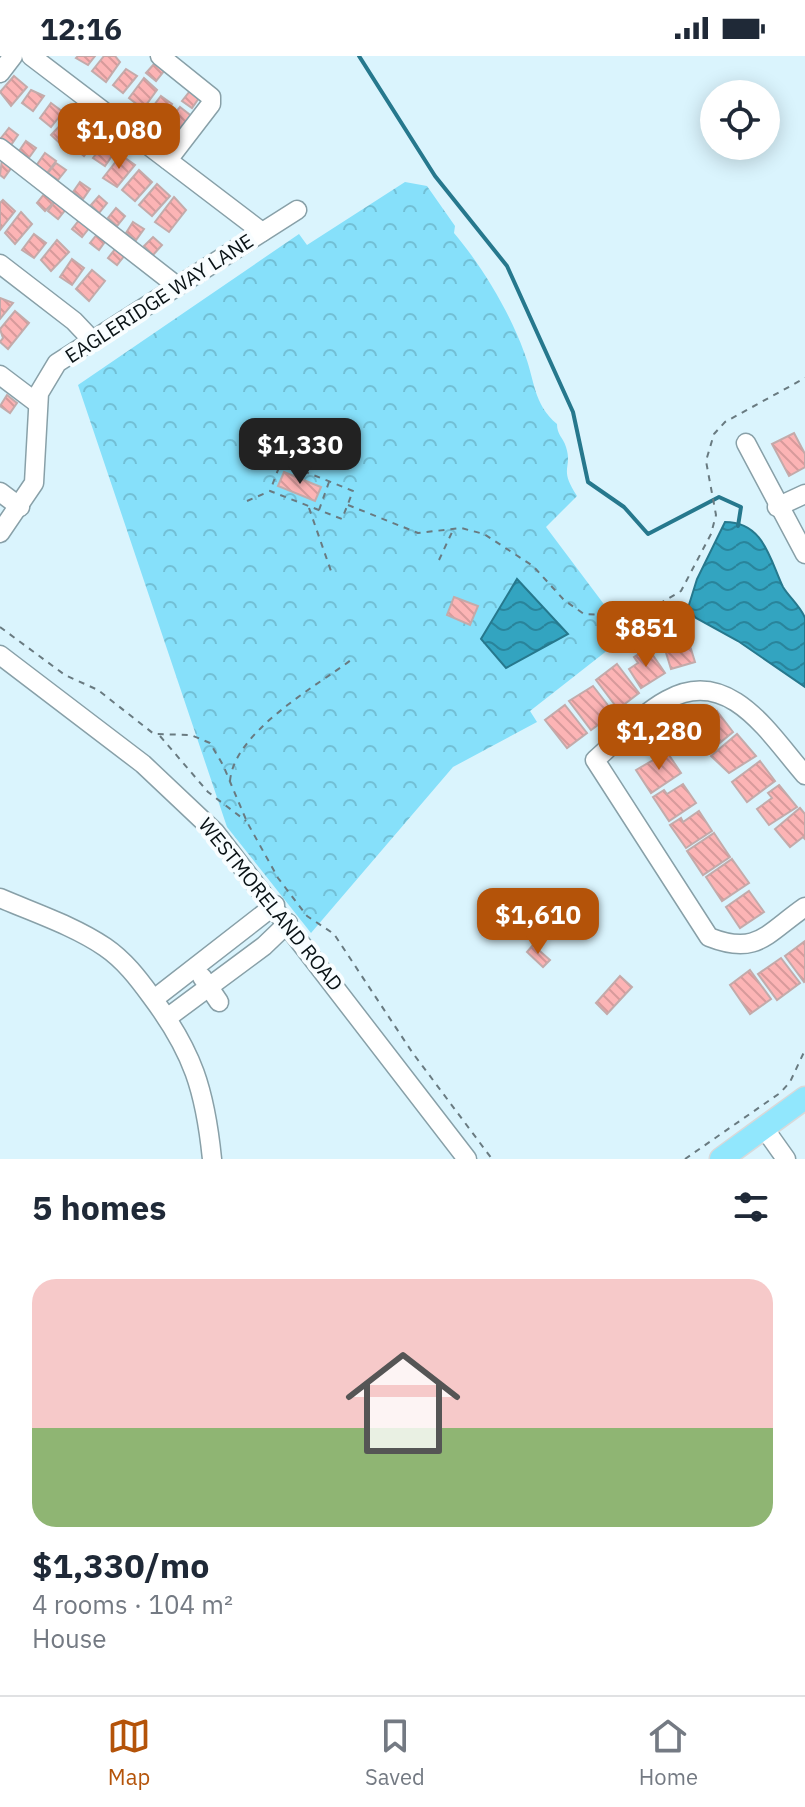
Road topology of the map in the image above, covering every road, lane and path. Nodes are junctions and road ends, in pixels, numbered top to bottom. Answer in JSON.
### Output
{"nodes":[{"id":1,"x":13,"y":56,"type":"edge"},
{"id":2,"x":31,"y":56,"type":"edge"},
{"id":3,"x":160,"y":56,"type":"edge"},
{"id":4,"x":0,"y":73,"type":"edge"},
{"id":5,"x":0,"y":148,"type":"edge"},
{"id":6,"x":168,"y":160,"type":"junction"},
{"id":7,"x":297,"y":210,"type":"dead end"},
{"id":8,"x":262,"y":232,"type":"junction"},
{"id":9,"x":0,"y":264,"type":"edge"},
{"id":10,"x":177,"y":286,"type":"junction"},
{"id":11,"x":92,"y":340,"type":"junction"},
{"id":12,"x":0,"y":375,"type":"edge"},
{"id":13,"x":805,"y":378,"type":"edge"},
{"id":14,"x":37,"y":403,"type":"junction"},
{"id":15,"x":270,"y":440,"type":"dead end"},
{"id":16,"x":746,"y":443,"type":"dead end"},
{"id":17,"x":281,"y":462,"type":"junction"},
{"id":18,"x":329,"y":482,"type":"junction"},
{"id":19,"x":270,"y":491,"type":"junction"},
{"id":20,"x":0,"y":492,"type":"edge"},
{"id":21,"x":805,"y":494,"type":"edge"},
{"id":22,"x":247,"y":501,"type":"dead end"},
{"id":23,"x":348,"y":505,"type":"junction"},
{"id":24,"x":20,"y":507,"type":"junction"},
{"id":25,"x":308,"y":507,"type":"junction"},
{"id":26,"x":777,"y":507,"type":"junction"},
{"id":27,"x":319,"y":511,"type":"junction"},
{"id":28,"x":454,"y":528,"type":"junction"},
{"id":29,"x":0,"y":533,"type":"edge"},
{"id":30,"x":805,"y":554,"type":"edge"},
{"id":31,"x":439,"y":560,"type":"dead end"},
{"id":32,"x":331,"y":571,"type":"dead end"},
{"id":33,"x":0,"y":627,"type":"edge"},
{"id":34,"x":0,"y":655,"type":"edge"},
{"id":35,"x":351,"y":660,"type":"dead end"},
{"id":36,"x":159,"y":735,"type":"junction"},
{"id":37,"x":805,"y":775,"type":"edge"},
{"id":38,"x":230,"y":782,"type":"junction"},
{"id":39,"x":247,"y":822,"type":"junction"},
{"id":40,"x":0,"y":898,"type":"edge"},
{"id":41,"x":275,"y":905,"type":"junction"},
{"id":42,"x":805,"y":907,"type":"edge"},
{"id":43,"x":288,"y":923,"type":"junction"},
{"id":44,"x":195,"y":969,"type":"junction"},
{"id":45,"x":214,"y":994,"type":"junction"},
{"id":46,"x":154,"y":999,"type":"junction"},
{"id":47,"x":167,"y":1018,"type":"junction"},
{"id":48,"x":805,"y":1050,"type":"edge"},
{"id":49,"x":805,"y":1098,"type":"edge"},
{"id":50,"x":764,"y":1128,"type":"junction"},
{"id":51,"x":212,"y":1159,"type":"edge"},
{"id":52,"x":467,"y":1159,"type":"edge"},
{"id":53,"x":492,"y":1159,"type":"edge"},
{"id":54,"x":685,"y":1159,"type":"edge"},
{"id":55,"x":721,"y":1159,"type":"edge"},
{"id":56,"x":786,"y":1159,"type":"edge"}],
"edges":[{"from":1,"to":4,"type":"street"},
{"from":2,"to":6,"type":"street"},
{"from":3,"to":6,"type":"street"},
{"from":5,"to":10,"type":"street"},
{"from":6,"to":8,"type":"street"},
{"from":7,"to":8,"type":"street","name":"EAGLERIDGE WAY LANE"},
{"from":8,"to":10,"type":"street","name":"EAGLERIDGE WAY LANE"},
{"from":9,"to":11,"type":"street"},
{"from":10,"to":11,"type":"street","name":"EAGLERIDGE WAY LANE"},
{"from":11,"to":14,"type":"street","name":"EAGLERIDGE WAY LANE"},
{"from":12,"to":14,"type":"street"},
{"from":13,"to":28,"type":"path"},
{"from":14,"to":24,"type":"street","name":"EAGLERIDGE WAY LANE"},
{"from":15,"to":17,"type":"path"},
{"from":16,"to":26,"type":"street"},
{"from":17,"to":18,"type":"path"},
{"from":17,"to":19,"type":"path"},
{"from":18,"to":23,"type":"path"},
{"from":18,"to":27,"type":"path"},
{"from":19,"to":22,"type":"path"},
{"from":19,"to":25,"type":"path"},
{"from":20,"to":24,"type":"street"},
{"from":21,"to":26,"type":"street"},
{"from":23,"to":27,"type":"path"},
{"from":23,"to":28,"type":"path"},
{"from":24,"to":29,"type":"street","name":"EAGLERIDGE WAY LANE"},
{"from":25,"to":27,"type":"path"},
{"from":25,"to":32,"type":"path"},
{"from":26,"to":30,"type":"street"},
{"from":28,"to":31,"type":"path"},
{"from":33,"to":36,"type":"path"},
{"from":34,"to":41,"type":"street","name":"WESTMORELAND ROAD"},
{"from":35,"to":38,"type":"path"},
{"from":36,"to":38,"type":"path"},
{"from":36,"to":39,"type":"path"},
{"from":37,"to":42,"type":"street"},
{"from":38,"to":39,"type":"path"},
{"from":39,"to":53,"type":"path"},
{"from":40,"to":46,"type":"street"},
{"from":41,"to":43,"type":"street","name":"WESTMORELAND ROAD"},
{"from":41,"to":44,"type":"street"},
{"from":43,"to":45,"type":"street"},
{"from":43,"to":52,"type":"street","name":"WESTMORELAND ROAD"},
{"from":44,"to":45,"type":"street"},
{"from":44,"to":46,"type":"street"},
{"from":45,"to":47,"type":"street"},
{"from":46,"to":47,"type":"street"},
{"from":47,"to":51,"type":"street"},
{"from":48,"to":54,"type":"path"},
{"from":49,"to":50,"type":"main road"},
{"from":50,"to":55,"type":"main road"},
{"from":50,"to":56,"type":"street"}]}
